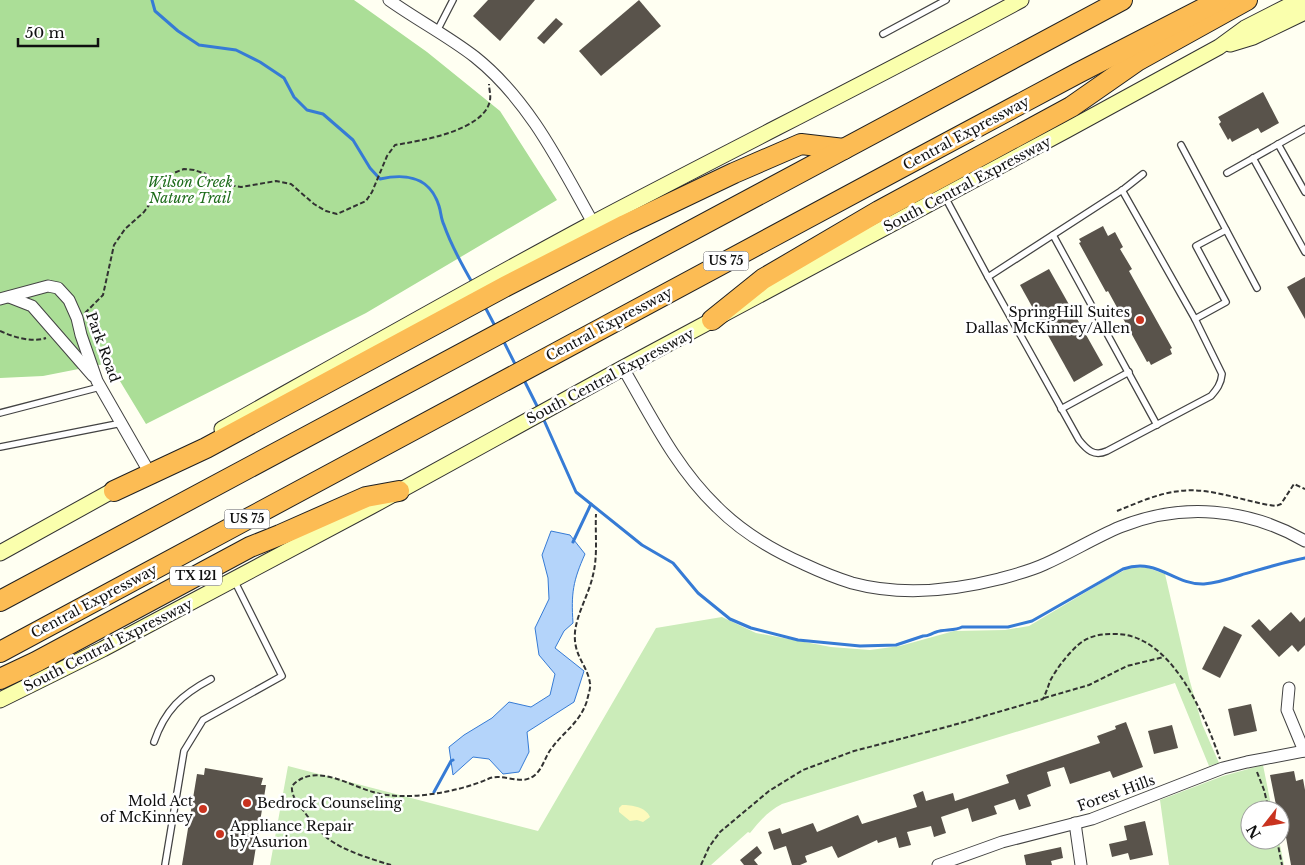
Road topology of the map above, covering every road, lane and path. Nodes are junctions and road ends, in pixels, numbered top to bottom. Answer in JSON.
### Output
{"nodes":[{"id":1,"x":389,"y":0,"type":"edge"},
{"id":2,"x":453,"y":0,"type":"edge"},
{"id":3,"x":946,"y":0,"type":"edge"},
{"id":4,"x":1021,"y":0,"type":"edge"},
{"id":5,"x":1122,"y":0,"type":"edge"},
{"id":6,"x":1220,"y":0,"type":"edge"},
{"id":7,"x":1247,"y":0,"type":"edge"},
{"id":8,"x":1300,"y":0,"type":"edge"},
{"id":9,"x":1305,"y":12,"type":"edge"},
{"id":10,"x":438,"y":31,"type":"junction"},
{"id":11,"x":883,"y":34,"type":"dead end"},
{"id":12,"x":1219,"y":47,"type":"junction"},
{"id":13,"x":484,"y":78,"type":"dead end"},
{"id":14,"x":1305,"y":129,"type":"edge"},
{"id":15,"x":1278,"y":144,"type":"junction"},
{"id":16,"x":1181,"y":145,"type":"dead end"},
{"id":17,"x":844,"y":149,"type":"junction"},
{"id":18,"x":1253,"y":158,"type":"junction"},
{"id":19,"x":1227,"y":173,"type":"dead end"},
{"id":20,"x":1143,"y":174,"type":"dead end"},
{"id":21,"x":1122,"y":190,"type":"junction"},
{"id":22,"x":1305,"y":192,"type":"edge"},
{"id":23,"x":945,"y":197,"type":"junction"},
{"id":24,"x":593,"y":223,"type":"junction"},
{"id":25,"x":1226,"y":230,"type":"junction"},
{"id":26,"x":1054,"y":234,"type":"junction"},
{"id":27,"x":1305,"y":252,"type":"edge"},
{"id":28,"x":988,"y":277,"type":"junction"},
{"id":29,"x":502,"y":280,"type":"junction"},
{"id":30,"x":1257,"y":288,"type":"dead end"},
{"id":31,"x":4,"y":298,"type":"edge"},
{"id":32,"x":460,"y":303,"type":"junction"},
{"id":33,"x":78,"y":318,"type":"junction"},
{"id":34,"x":1195,"y":319,"type":"junction"},
{"id":35,"x":712,"y":320,"type":"junction"},
{"id":36,"x":0,"y":330,"type":"edge"},
{"id":37,"x":55,"y":333,"type":"junction"},
{"id":38,"x":623,"y":368,"type":"junction"},
{"id":39,"x":1129,"y":372,"type":"junction"},
{"id":40,"x":99,"y":384,"type":"junction"},
{"id":41,"x":1061,"y":409,"type":"junction"},
{"id":42,"x":0,"y":413,"type":"edge"},
{"id":43,"x":122,"y":423,"type":"junction"},
{"id":44,"x":1157,"y":425,"type":"junction"},
{"id":45,"x":0,"y":447,"type":"edge"},
{"id":46,"x":148,"y":470,"type":"junction"},
{"id":47,"x":1305,"y":489,"type":"edge"},
{"id":48,"x":114,"y":491,"type":"junction"},
{"id":49,"x":399,"y":491,"type":"junction"},
{"id":50,"x":1118,"y":511,"type":"dead end"},
{"id":51,"x":596,"y":514,"type":"dead end"},
{"id":52,"x":1305,"y":541,"type":"edge"},
{"id":53,"x":0,"y":553,"type":"edge"},
{"id":54,"x":234,"y":580,"type":"junction"},
{"id":55,"x":0,"y":601,"type":"edge"},
{"id":56,"x":0,"y":652,"type":"edge"},
{"id":57,"x":1164,"y":657,"type":"junction"},
{"id":58,"x":0,"y":679,"type":"edge"},
{"id":59,"x":211,"y":679,"type":"dead end"},
{"id":60,"x":1289,"y":688,"type":"dead end"},
{"id":61,"x":1043,"y":698,"type":"junction"},
{"id":62,"x":0,"y":700,"type":"edge"},
{"id":63,"x":154,"y":742,"type":"dead end"},
{"id":64,"x":1304,"y":751,"type":"edge"},
{"id":65,"x":1247,"y":762,"type":"junction"},
{"id":66,"x":1223,"y":768,"type":"junction"},
{"id":67,"x":1266,"y":800,"type":"edge"},
{"id":68,"x":1075,"y":824,"type":"junction"},
{"id":69,"x":1279,"y":850,"type":"edge"},
{"id":70,"x":165,"y":865,"type":"edge"},
{"id":71,"x":391,"y":865,"type":"edge"},
{"id":72,"x":701,"y":865,"type":"edge"},
{"id":73,"x":938,"y":865,"type":"edge"},
{"id":74,"x":1081,"y":865,"type":"edge"},
{"id":75,"x":1282,"y":865,"type":"edge"}],
"edges":[{"from":1,"to":10,"type":"street"},
{"from":2,"to":10,"type":"lane"},
{"from":3,"to":11,"type":"lane"},
{"from":4,"to":24,"type":"main road"},
{"from":5,"to":17,"type":"highway"},
{"from":6,"to":56,"type":"highway","name":"Central Expressway","number":"US 75"},
{"from":7,"to":35,"type":"highway"},
{"from":8,"to":12,"type":"main road","name":"South Central Expressway"},
{"from":9,"to":12,"type":"main road","name":"South Central Expressway"},
{"from":10,"to":24,"type":"street"},
{"from":12,"to":23,"type":"main road","name":"South Central Expressway"},
{"from":13,"to":33,"type":"path"},
{"from":14,"to":15,"type":"lane"},
{"from":15,"to":18,"type":"lane"},
{"from":15,"to":22,"type":"lane"},
{"from":16,"to":25,"type":"lane"},
{"from":17,"to":29,"type":"highway"},
{"from":17,"to":55,"type":"highway"},
{"from":18,"to":19,"type":"lane"},
{"from":18,"to":27,"type":"lane"},
{"from":20,"to":21,"type":"lane"},
{"from":21,"to":26,"type":"lane"},
{"from":21,"to":34,"type":"lane"},
{"from":23,"to":28,"type":"lane"},
{"from":23,"to":35,"type":"main road","name":"South Central Expressway"},
{"from":24,"to":29,"type":"main road"},
{"from":25,"to":30,"type":"lane"},
{"from":25,"to":34,"type":"lane"},
{"from":26,"to":28,"type":"lane"},
{"from":26,"to":39,"type":"lane"},
{"from":28,"to":41,"type":"lane"},
{"from":29,"to":32,"type":"highway"},
{"from":31,"to":33,"type":"street","name":"Park Road"},
{"from":31,"to":37,"type":"street"},
{"from":32,"to":46,"type":"main road"},
{"from":32,"to":48,"type":"highway"},
{"from":33,"to":40,"type":"street","name":"Park Road"},
{"from":34,"to":44,"type":"lane"},
{"from":35,"to":38,"type":"main road","name":"South Central Expressway"},
{"from":36,"to":37,"type":"path"},
{"from":37,"to":40,"type":"street"},
{"from":38,"to":49,"type":"main road","name":"South Central Expressway"},
{"from":38,"to":52,"type":"street"},
{"from":39,"to":41,"type":"lane"},
{"from":39,"to":44,"type":"lane"},
{"from":40,"to":42,"type":"lane"},
{"from":40,"to":43,"type":"street","name":"Park Road"},
{"from":41,"to":44,"type":"lane"},
{"from":43,"to":45,"type":"lane"},
{"from":43,"to":46,"type":"street","name":"Park Road"},
{"from":46,"to":48,"type":"main road"},
{"from":47,"to":50,"type":"path"},
{"from":48,"to":53,"type":"main road"},
{"from":49,"to":54,"type":"main road","name":"South Central Expressway"},
{"from":49,"to":58,"type":"highway","number":"TX 121"},
{"from":51,"to":71,"type":"path"},
{"from":54,"to":62,"type":"main road","name":"South Central Expressway"},
{"from":54,"to":70,"type":"lane"},
{"from":57,"to":61,"type":"path"},
{"from":57,"to":61,"type":"path"},
{"from":57,"to":66,"type":"path"},
{"from":59,"to":63,"type":"lane"},
{"from":60,"to":64,"type":"street"},
{"from":61,"to":72,"type":"path"},
{"from":64,"to":65,"type":"street","name":"Forest Hills"},
{"from":65,"to":66,"type":"street","name":"Forest Hills"},
{"from":65,"to":67,"type":"path"},
{"from":66,"to":68,"type":"street","name":"Forest Hills"},
{"from":68,"to":73,"type":"street","name":"Forest Hills"},
{"from":68,"to":74,"type":"street"},
{"from":69,"to":75,"type":"path"}]}
